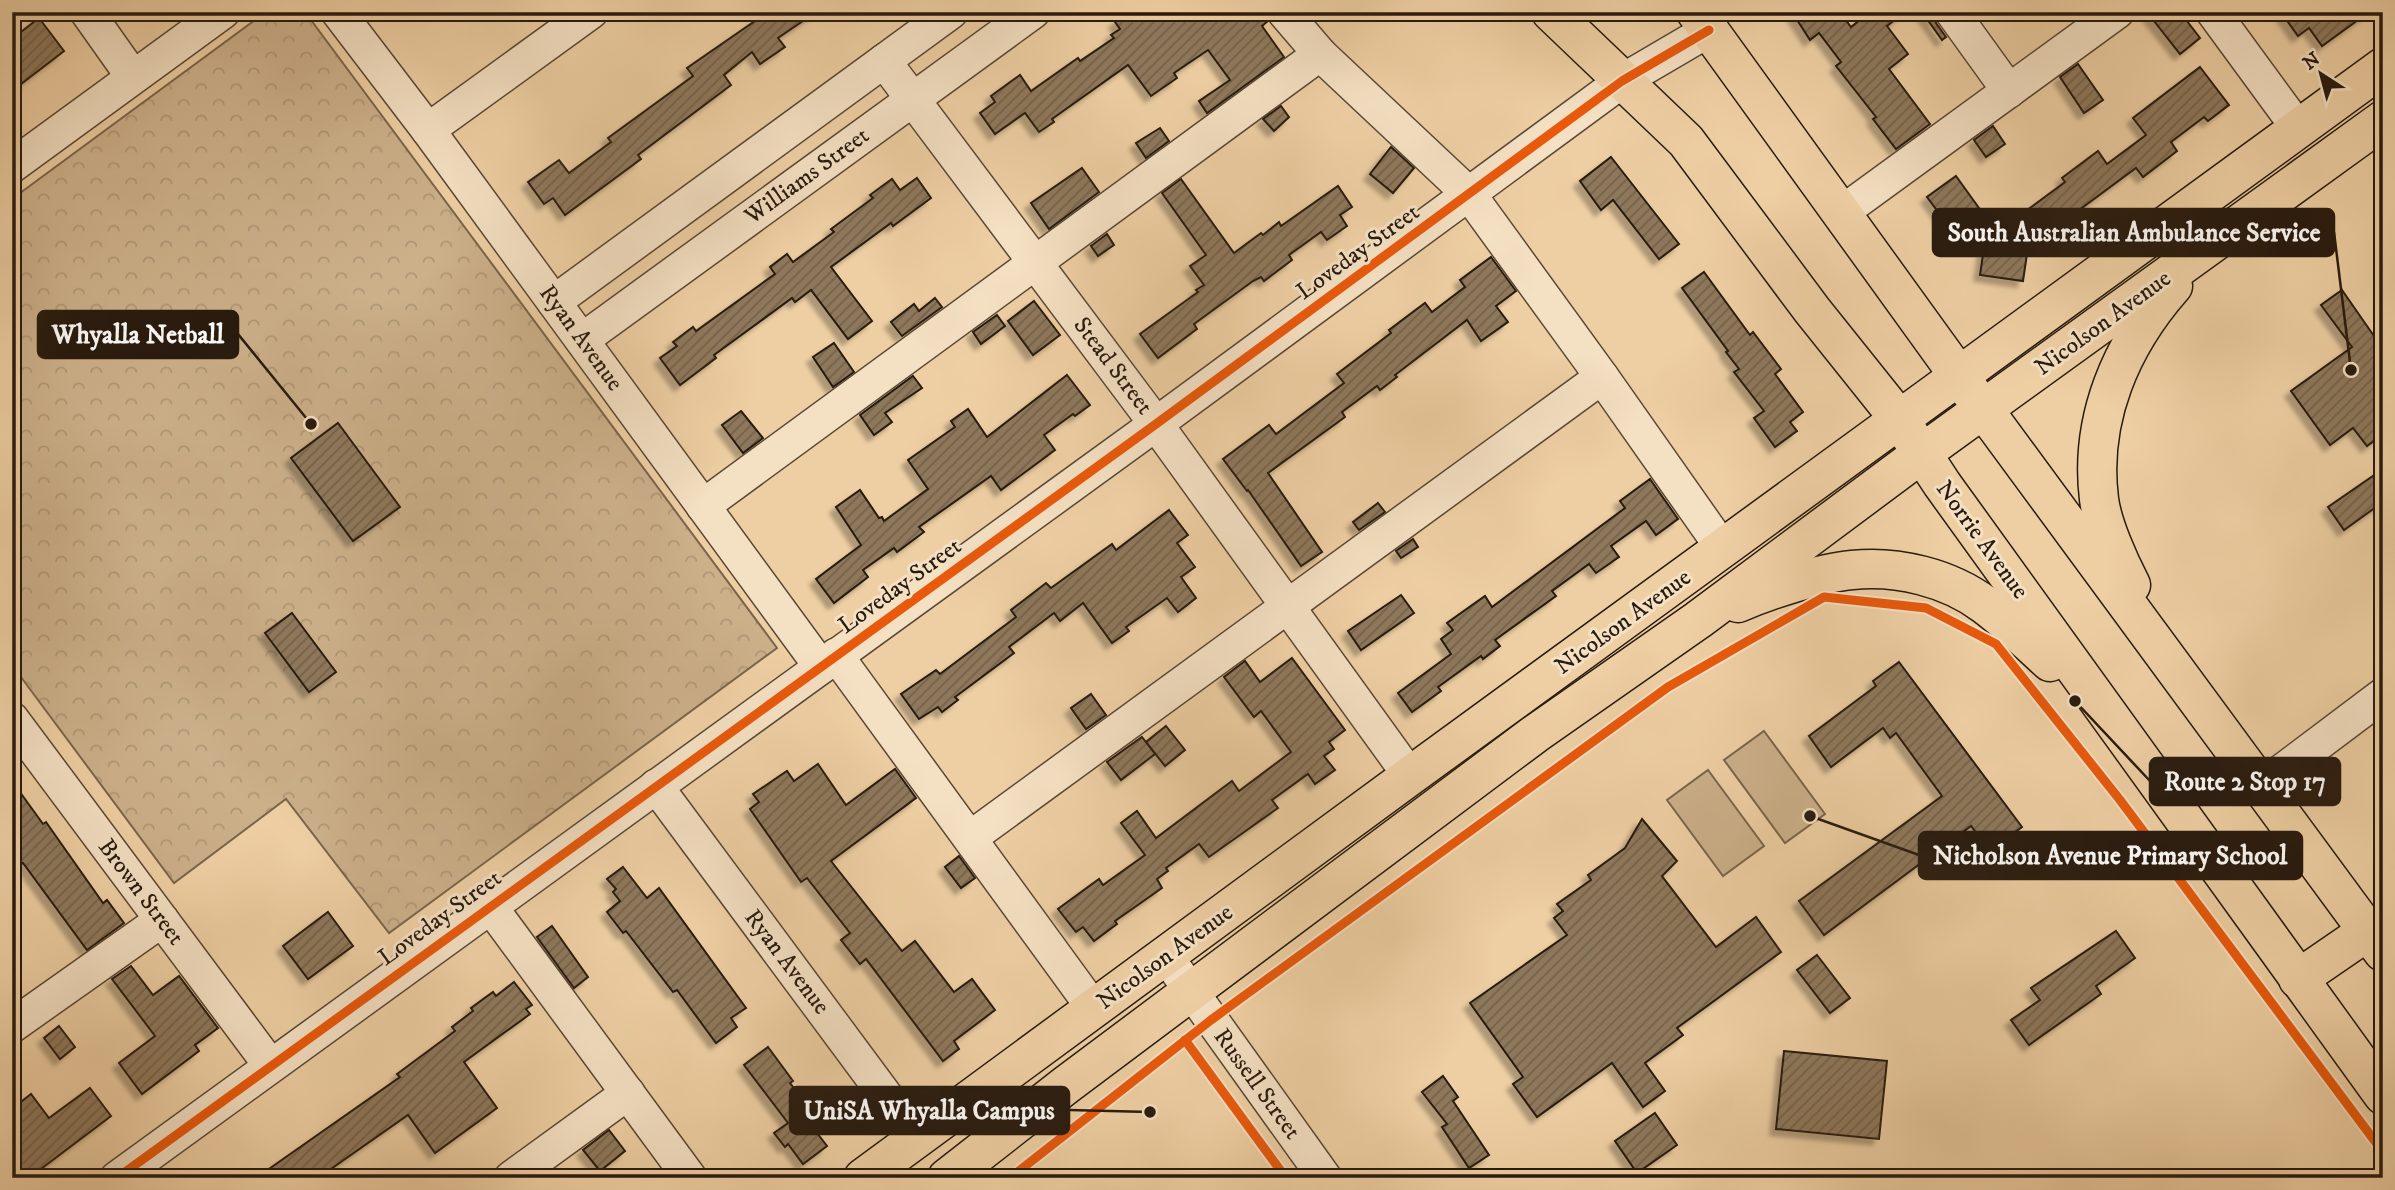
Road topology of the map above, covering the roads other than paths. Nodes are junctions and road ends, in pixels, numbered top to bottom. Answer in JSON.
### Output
{"nodes":[{"id":1,"x":87,"y":12,"type":"edge"},
{"id":2,"x":223,"y":12,"type":"edge"},
{"id":3,"x":338,"y":12,"type":"edge"},
{"id":4,"x":591,"y":12,"type":"edge"},
{"id":5,"x":951,"y":12,"type":"edge"},
{"id":6,"x":1033,"y":12,"type":"edge"},
{"id":7,"x":1284,"y":12,"type":"edge"},
{"id":8,"x":1551,"y":12,"type":"edge"},
{"id":9,"x":1952,"y":12,"type":"edge"},
{"id":10,"x":2117,"y":12,"type":"edge"},
{"id":11,"x":2213,"y":12,"type":"edge"},
{"id":12,"x":1702,"y":21,"type":"edge"},
{"id":13,"x":1320,"y":54,"type":"junction"},
{"id":14,"x":884,"y":61,"type":"junction"},
{"id":15,"x":133,"y":77,"type":"junction"},
{"id":16,"x":2379,"y":78,"type":"edge"},
{"id":17,"x":1622,"y":80,"type":"junction"},
{"id":18,"x":2009,"y":91,"type":"junction"},
{"id":19,"x":913,"y":99,"type":"junction"},
{"id":20,"x":2383,"y":120,"type":"edge"},
{"id":21,"x":2298,"y":128,"type":"junction"},
{"id":22,"x":428,"y":130,"type":"junction"},
{"id":23,"x":12,"y":166,"type":"edge"},
{"id":24,"x":1469,"y":194,"type":"junction"},
{"id":25,"x":1841,"y":213,"type":"junction"},
{"id":26,"x":2204,"y":250,"type":"junction"},
{"id":27,"x":1037,"y":263,"type":"junction"},
{"id":28,"x":554,"y":302,"type":"junction"},
{"id":29,"x":582,"y":340,"type":"junction"},
{"id":30,"x":1959,"y":376,"type":"junction"},
{"id":31,"x":1602,"y":377,"type":"junction"},
{"id":32,"x":1984,"y":409,"type":"junction"},
{"id":33,"x":1900,"y":420,"type":"junction"},
{"id":34,"x":1156,"y":424,"type":"junction"},
{"id":35,"x":1921,"y":454,"type":"junction"},
{"id":36,"x":704,"y":506,"type":"junction"},
{"id":37,"x":1723,"y":549,"type":"junction"},
{"id":38,"x":1289,"y":606,"type":"junction"},
{"id":39,"x":1698,"y":620,"type":"junction"},
{"id":40,"x":829,"y":661,"type":"junction"},
{"id":41,"x":2172,"y":663,"type":"junction"},
{"id":42,"x":2383,"y":695,"type":"edge"},
{"id":43,"x":12,"y":719,"type":"edge"},
{"id":44,"x":2112,"y":721,"type":"junction"},
{"id":45,"x":1410,"y":775,"type":"junction"},
{"id":46,"x":656,"y":786,"type":"junction"},
{"id":47,"x":2262,"y":786,"type":"junction"},
{"id":48,"x":970,"y":838,"type":"junction"},
{"id":49,"x":490,"y":906,"type":"junction"},
{"id":50,"x":162,"y":920,"type":"junction"},
{"id":51,"x":2375,"y":942,"type":"edge"},
{"id":52,"x":1166,"y":956,"type":"junction"},
{"id":53,"x":2298,"y":979,"type":"junction"},
{"id":54,"x":1191,"y":992,"type":"junction"},
{"id":55,"x":1094,"y":1009,"type":"junction"},
{"id":56,"x":12,"y":1026,"type":"edge"},
{"id":57,"x":270,"y":1065,"type":"junction"},
{"id":58,"x":628,"y":1093,"type":"junction"},
{"id":59,"x":2383,"y":1095,"type":"edge"},
{"id":60,"x":917,"y":1138,"type":"junction"},
{"id":61,"x":117,"y":1178,"type":"edge"},
{"id":62,"x":511,"y":1178,"type":"edge"},
{"id":63,"x":690,"y":1178,"type":"edge"},
{"id":64,"x":863,"y":1178,"type":"edge"},
{"id":65,"x":947,"y":1178,"type":"edge"},
{"id":66,"x":1325,"y":1178,"type":"edge"}],
"edges":[{"from":1,"to":15,"type":"street"},
{"from":2,"to":15,"type":"street"},
{"from":3,"to":22,"type":"street","name":"Ryan Avenue"},
{"from":4,"to":22,"type":"street"},
{"from":5,"to":14,"type":"street","name":"Williams Street"},
{"from":6,"to":19,"type":"street","name":"Williams Street"},
{"from":7,"to":13,"type":"street"},
{"from":8,"to":17,"type":"main road","name":"Norrie Avenue"},
{"from":9,"to":18,"type":"street"},
{"from":10,"to":18,"type":"street"},
{"from":11,"to":21,"type":"street"},
{"from":12,"to":17,"type":"street","name":"Loveday Street"},
{"from":12,"to":25,"type":"main road"},
{"from":13,"to":24,"type":"street"},
{"from":13,"to":27,"type":"street"},
{"from":14,"to":19,"type":"street","name":"Stead Street"},
{"from":14,"to":28,"type":"street","name":"Williams Street"},
{"from":15,"to":23,"type":"street"},
{"from":16,"to":21,"type":"main road","name":"Nicolson Avenue"},
{"from":17,"to":24,"type":"street","name":"Loveday Street"},
{"from":17,"to":33,"type":"main road","name":"Norrie Avenue"},
{"from":18,"to":25,"type":"street"},
{"from":19,"to":27,"type":"street","name":"Stead Street"},
{"from":19,"to":29,"type":"street","name":"Williams Street"},
{"from":20,"to":26,"type":"main road","name":"Nicolson Avenue"},
{"from":21,"to":30,"type":"main road","name":"Nicolson Avenue"},
{"from":22,"to":28,"type":"street","name":"Ryan Avenue"},
{"from":24,"to":31,"type":"street"},
{"from":24,"to":34,"type":"street","name":"Loveday Street"},
{"from":25,"to":30,"type":"main road"},
{"from":26,"to":32,"type":"main road","name":"Nicolson Avenue"},
{"from":26,"to":41,"type":"main road"},
{"from":27,"to":34,"type":"street","name":"Stead Street"},
{"from":27,"to":36,"type":"street"},
{"from":28,"to":29,"type":"street","name":"Ryan Avenue"},
{"from":29,"to":36,"type":"street","name":"Ryan Avenue"},
{"from":30,"to":32,"type":"main road"},
{"from":30,"to":33,"type":"main road","name":"Nicolson Avenue"},
{"from":31,"to":37,"type":"street"},
{"from":31,"to":38,"type":"street"},
{"from":32,"to":35,"type":"main road","name":"Nicolson Avenue"},
{"from":32,"to":41,"type":"main road"},
{"from":33,"to":35,"type":"main road","name":"Norrie Avenue"},
{"from":33,"to":37,"type":"main road","name":"Nicolson Avenue"},
{"from":34,"to":38,"type":"street","name":"Stead Street"},
{"from":34,"to":40,"type":"street","name":"Loveday Street"},
{"from":35,"to":39,"type":"main road","name":"Nicolson Avenue"},
{"from":35,"to":44,"type":"main road","name":"Norrie Avenue"},
{"from":36,"to":40,"type":"street","name":"Ryan Avenue"},
{"from":37,"to":45,"type":"main road","name":"Nicolson Avenue"},
{"from":38,"to":45,"type":"street","name":"Stead Street"},
{"from":38,"to":48,"type":"street"},
{"from":39,"to":44,"type":"main road"},
{"from":39,"to":54,"type":"main road","name":"Nicolson Avenue"},
{"from":40,"to":46,"type":"street","name":"Loveday Street"},
{"from":40,"to":48,"type":"street","name":"Ryan Avenue"},
{"from":41,"to":47,"type":"main road"},
{"from":42,"to":47,"type":"street"},
{"from":43,"to":50,"type":"street","name":"Brown Street"},
{"from":44,"to":53,"type":"main road","name":"Norrie Avenue"},
{"from":45,"to":52,"type":"main road","name":"Nicolson Avenue"},
{"from":46,"to":49,"type":"street","name":"Loveday Street"},
{"from":46,"to":60,"type":"street","name":"Ryan Avenue"},
{"from":47,"to":51,"type":"main road"},
{"from":48,"to":55,"type":"street","name":"Ryan Avenue"},
{"from":49,"to":57,"type":"street","name":"Loveday Street"},
{"from":49,"to":58,"type":"street"},
{"from":50,"to":56,"type":"street"},
{"from":50,"to":57,"type":"street","name":"Brown Street"},
{"from":51,"to":53,"type":"main road"},
{"from":52,"to":54,"type":"street","name":"Russell Street"},
{"from":52,"to":55,"type":"main road","name":"Nicolson Avenue"},
{"from":53,"to":59,"type":"main road","name":"Norrie Avenue"},
{"from":54,"to":65,"type":"main road","name":"Nicolson Avenue"},
{"from":54,"to":66,"type":"street","name":"Russell Street"},
{"from":55,"to":60,"type":"main road","name":"Nicolson Avenue"},
{"from":57,"to":61,"type":"street","name":"Loveday Street"},
{"from":58,"to":62,"type":"street"},
{"from":58,"to":63,"type":"street"},
{"from":60,"to":64,"type":"main road","name":"Nicolson Avenue"}]}
